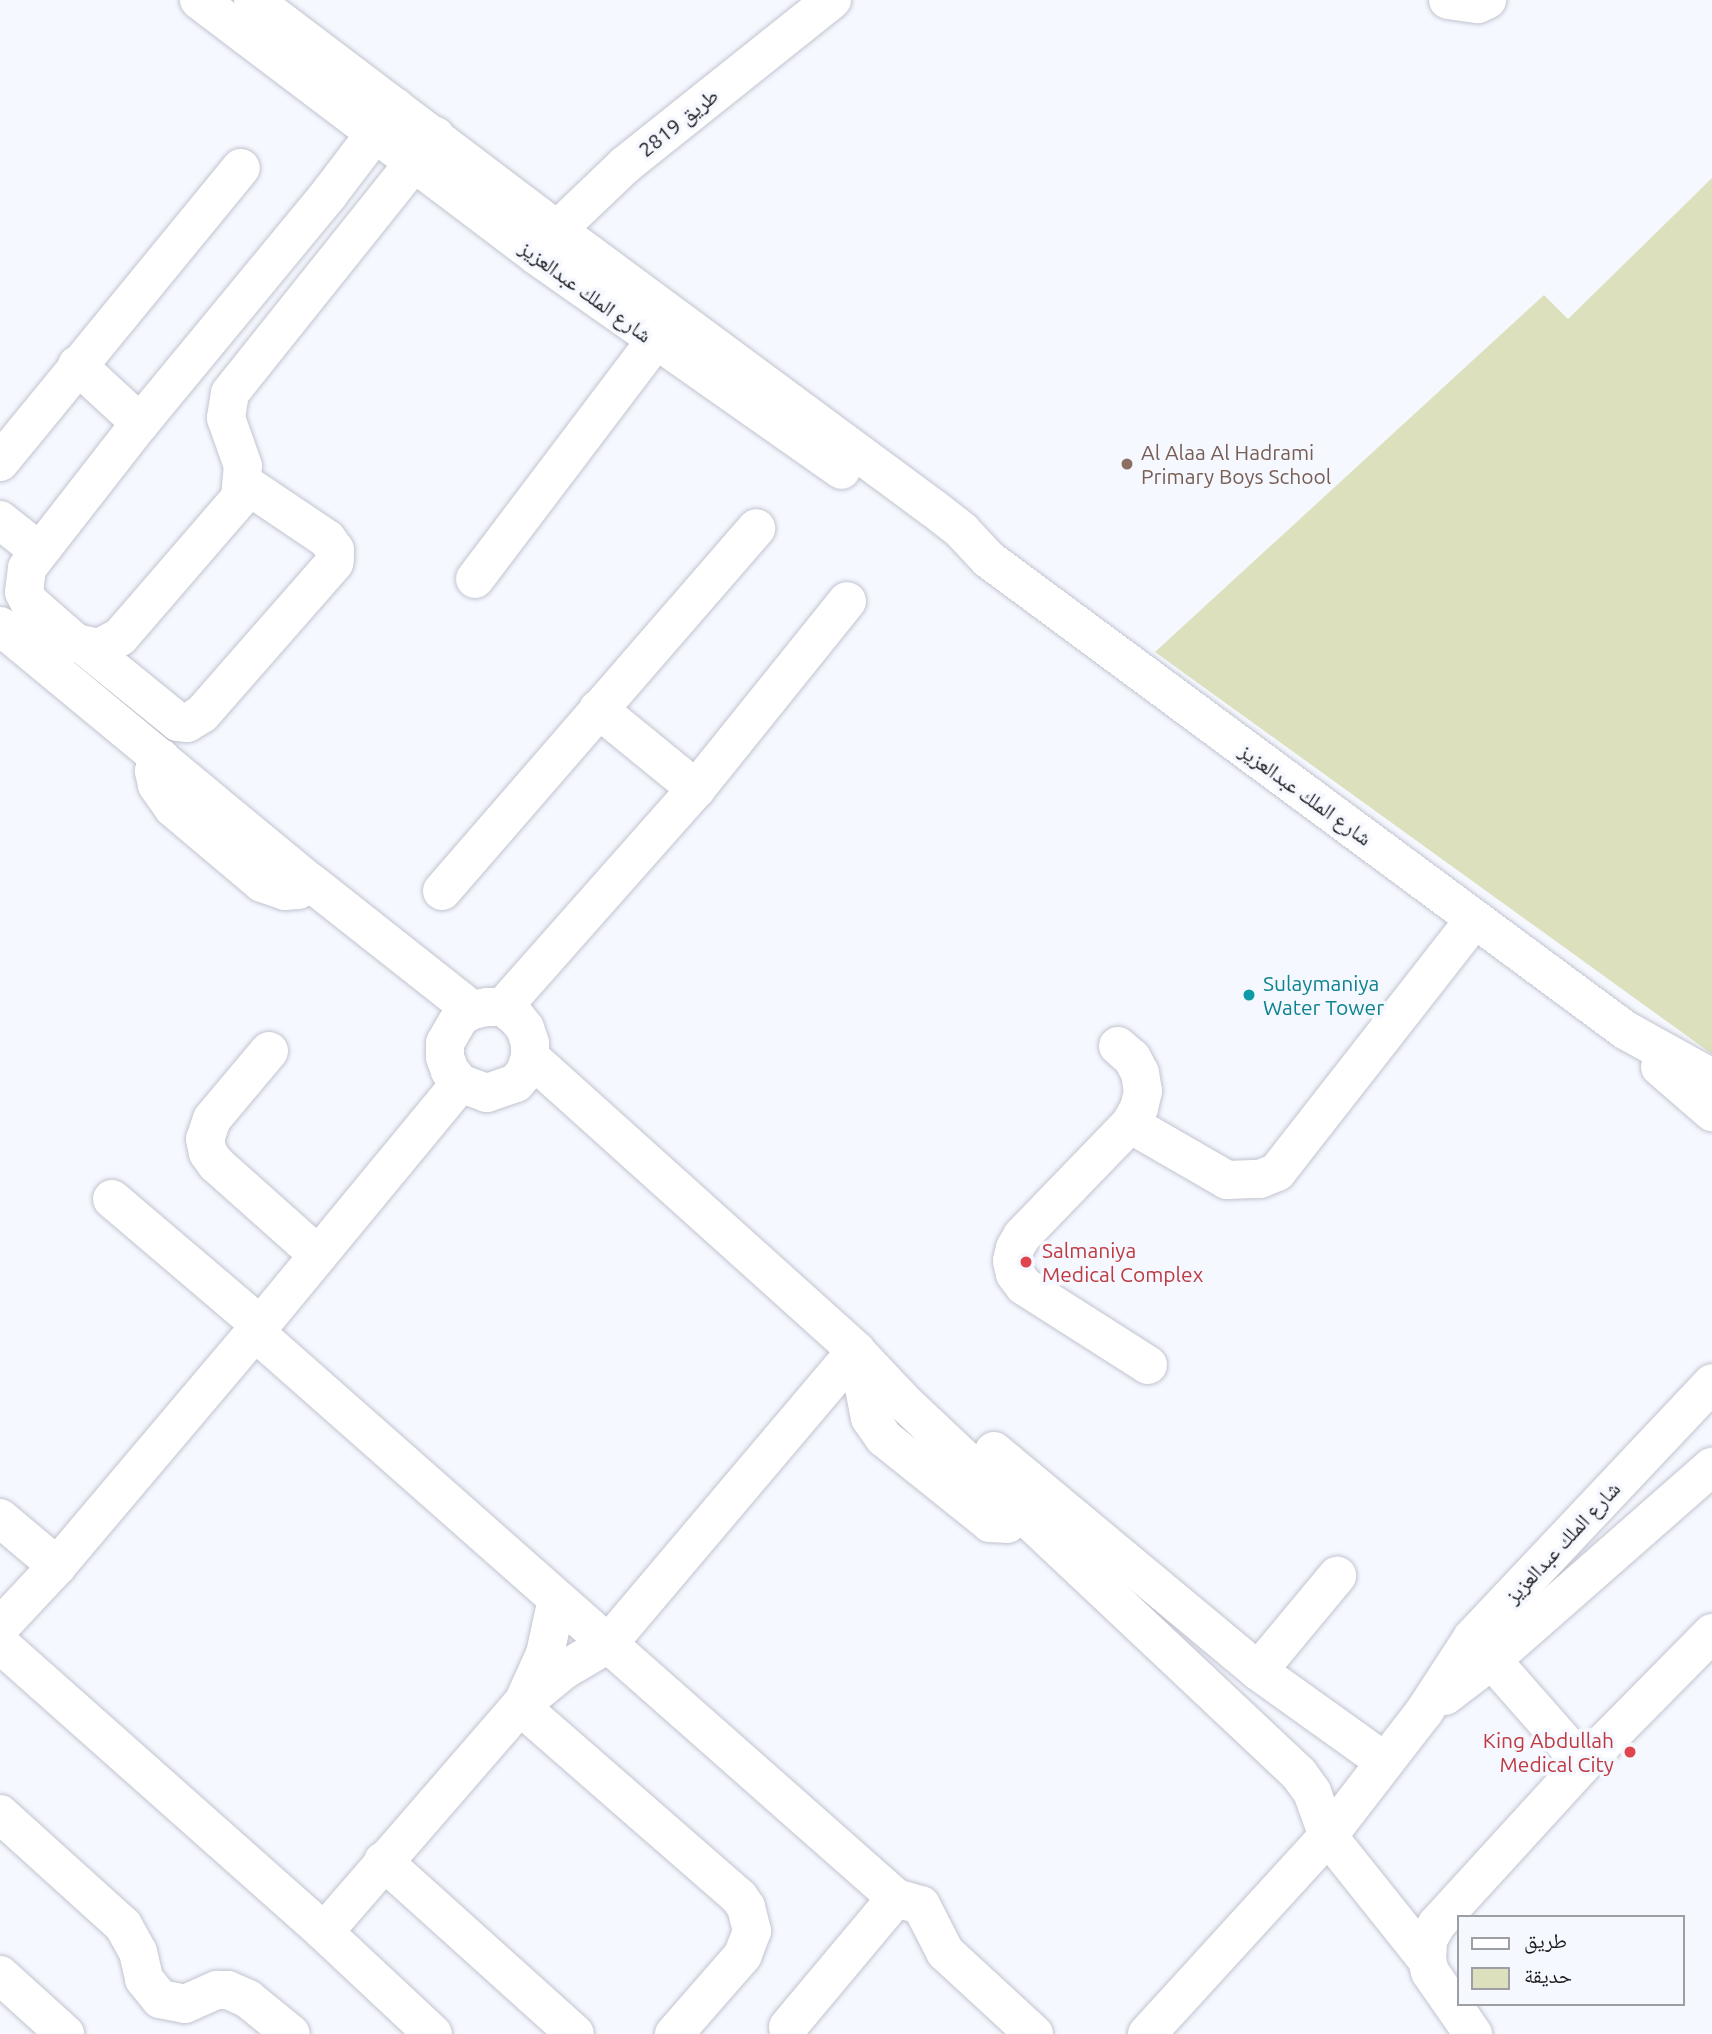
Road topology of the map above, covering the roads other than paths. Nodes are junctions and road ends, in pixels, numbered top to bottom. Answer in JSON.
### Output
{"nodes":[{"id":1,"x":198,"y":0,"type":"edge"},
{"id":2,"x":253,"y":0,"type":"edge"},
{"id":3,"x":832,"y":0,"type":"edge"},
{"id":4,"x":1448,"y":0,"type":"edge"},
{"id":5,"x":1487,"y":0,"type":"edge"},
{"id":6,"x":384,"y":121,"type":"junction"},
{"id":7,"x":424,"y":150,"type":"junction"},
{"id":8,"x":241,"y":168,"type":"dead end"},
{"id":9,"x":547,"y":243,"type":"junction"},
{"id":10,"x":286,"y":245,"type":"junction"},
{"id":11,"x":323,"y":275,"type":"junction"},
{"id":12,"x":654,"y":341,"type":"junction"},
{"id":13,"x":77,"y":365,"type":"junction"},
{"id":14,"x":140,"y":423,"type":"junction"},
{"id":15,"x":0,"y":462,"type":"edge"},
{"id":16,"x":244,"y":483,"type":"junction"},
{"id":17,"x":0,"y":520,"type":"edge"},
{"id":18,"x":756,"y":528,"type":"dead end"},
{"id":19,"x":39,"y":551,"type":"junction"},
{"id":20,"x":988,"y":559,"type":"junction"},
{"id":21,"x":475,"y":579,"type":"dead end"},
{"id":22,"x":847,"y":601,"type":"dead end"},
{"id":23,"x":0,"y":626,"type":"edge"},
{"id":24,"x":87,"y":648,"type":"junction"},
{"id":25,"x":598,"y":709,"type":"junction"},
{"id":26,"x":696,"y":789,"type":"junction"},
{"id":27,"x":442,"y":891,"type":"dead end"},
{"id":28,"x":1475,"y":919,"type":"junction"},
{"id":29,"x":488,"y":1008,"type":"junction"},
{"id":30,"x":1625,"y":1030,"type":"junction"},
{"id":31,"x":1118,"y":1046,"type":"dead end"},
{"id":32,"x":269,"y":1051,"type":"dead end"},
{"id":33,"x":530,"y":1057,"type":"junction"},
{"id":34,"x":1712,"y":1077,"type":"edge"},
{"id":35,"x":460,"y":1083,"type":"junction"},
{"id":36,"x":1712,"y":1112,"type":"edge"},
{"id":37,"x":1130,"y":1124,"type":"junction"},
{"id":38,"x":112,"y":1199,"type":"dead end"},
{"id":39,"x":317,"y":1255,"type":"junction"},
{"id":40,"x":258,"y":1329,"type":"junction"},
{"id":41,"x":856,"y":1351,"type":"junction"},
{"id":42,"x":1148,"y":1365,"type":"dead end"},
{"id":43,"x":1712,"y":1383,"type":"edge"},
{"id":44,"x":1712,"y":1467,"type":"edge"},
{"id":45,"x":0,"y":1518,"type":"edge"},
{"id":46,"x":57,"y":1566,"type":"junction"},
{"id":47,"x":1337,"y":1576,"type":"dead end"},
{"id":48,"x":1118,"y":1578,"type":"junction"},
{"id":49,"x":557,"y":1600,"type":"junction"},
{"id":50,"x":5,"y":1611,"type":"edge"},
{"id":51,"x":1712,"y":1633,"type":"edge"},
{"id":52,"x":0,"y":1644,"type":"edge"},
{"id":53,"x":608,"y":1644,"type":"junction"},
{"id":54,"x":1482,"y":1649,"type":"junction"},
{"id":55,"x":1258,"y":1671,"type":"junction"},
{"id":56,"x":520,"y":1706,"type":"junction"},
{"id":57,"x":1385,"y":1762,"type":"junction"},
{"id":58,"x":1583,"y":1764,"type":"junction"},
{"id":59,"x":0,"y":1814,"type":"edge"},
{"id":60,"x":1328,"y":1836,"type":"junction"},
{"id":61,"x":383,"y":1861,"type":"junction"},
{"id":62,"x":895,"y":1898,"type":"junction"},
{"id":63,"x":324,"y":1932,"type":"junction"},
{"id":64,"x":1427,"y":1960,"type":"junction"},
{"id":65,"x":0,"y":1975,"type":"edge"},
{"id":66,"x":788,"y":2027,"type":"dead end"},
{"id":67,"x":65,"y":2034,"type":"edge"},
{"id":68,"x":291,"y":2034,"type":"edge"},
{"id":69,"x":433,"y":2034,"type":"edge"},
{"id":70,"x":575,"y":2034,"type":"edge"},
{"id":71,"x":674,"y":2034,"type":"edge"},
{"id":72,"x":1034,"y":2034,"type":"edge"},
{"id":73,"x":1147,"y":2034,"type":"edge"},
{"id":74,"x":1473,"y":2034,"type":"edge"}],
"edges":[{"from":1,"to":6,"type":"street","name":"شارع الملك عبدالعزيز"},
{"from":2,"to":6,"type":"street","name":"شارع الملك عبدالعزيز"},
{"from":3,"to":9,"type":"street","name":"طريق 2819"},
{"from":4,"to":5,"type":"street"},
{"from":6,"to":7,"type":"street","name":"شارع الملك عبدالعزيز"},
{"from":6,"to":10,"type":"street"},
{"from":7,"to":9,"type":"street","name":"شارع الملك عبدالعزيز"},
{"from":7,"to":11,"type":"street"},
{"from":8,"to":13,"type":"street"},
{"from":9,"to":12,"type":"street","name":"شارع الملك عبدالعزيز"},
{"from":9,"to":20,"type":"street","name":"شارع الملك عبدالعزيز"},
{"from":10,"to":11,"type":"street"},
{"from":10,"to":14,"type":"street"},
{"from":11,"to":16,"type":"street"},
{"from":12,"to":20,"type":"street","name":"شارع الملك عبدالعزيز"},
{"from":12,"to":21,"type":"street"},
{"from":13,"to":14,"type":"street"},
{"from":13,"to":15,"type":"street"},
{"from":14,"to":19,"type":"street"},
{"from":16,"to":24,"type":"street"},
{"from":16,"to":24,"type":"street"},
{"from":17,"to":19,"type":"street"},
{"from":18,"to":25,"type":"street"},
{"from":19,"to":24,"type":"street"},
{"from":20,"to":28,"type":"street","name":"شارع الملك عبدالعزيز"},
{"from":22,"to":26,"type":"street"},
{"from":23,"to":29,"type":"street"},
{"from":25,"to":26,"type":"street"},
{"from":25,"to":27,"type":"street"},
{"from":26,"to":29,"type":"street"},
{"from":28,"to":30,"type":"street","name":"شارع الملك عبدالعزيز"},
{"from":28,"to":37,"type":"street"},
{"from":29,"to":33,"type":"street"},
{"from":29,"to":35,"type":"street"},
{"from":30,"to":34,"type":"street","name":"شارع الملك عبدالعزيز"},
{"from":30,"to":36,"type":"street","name":"شارع الملك عبدالعزيز"},
{"from":31,"to":37,"type":"street"},
{"from":32,"to":39,"type":"street"},
{"from":33,"to":35,"type":"street"},
{"from":33,"to":41,"type":"street"},
{"from":35,"to":39,"type":"street"},
{"from":37,"to":42,"type":"street"},
{"from":38,"to":40,"type":"street"},
{"from":39,"to":40,"type":"street"},
{"from":40,"to":46,"type":"street"},
{"from":40,"to":49,"type":"street"},
{"from":41,"to":48,"type":"street"},
{"from":41,"to":48,"type":"street"},
{"from":41,"to":53,"type":"street"},
{"from":43,"to":54,"type":"street","name":"شارع الملك عبدالعزيز"},
{"from":44,"to":54,"type":"street","name":"شارع الملك عبدالعزيز"},
{"from":45,"to":46,"type":"street"},
{"from":46,"to":50,"type":"street"},
{"from":47,"to":55,"type":"street"},
{"from":48,"to":55,"type":"street"},
{"from":48,"to":60,"type":"street"},
{"from":49,"to":53,"type":"street"},
{"from":49,"to":56,"type":"street"},
{"from":51,"to":58,"type":"street"},
{"from":52,"to":63,"type":"street"},
{"from":53,"to":56,"type":"street"},
{"from":53,"to":62,"type":"street"},
{"from":54,"to":57,"type":"street","name":"شارع الملك عبدالعزيز"},
{"from":54,"to":58,"type":"street"},
{"from":55,"to":57,"type":"street"},
{"from":56,"to":61,"type":"street"},
{"from":56,"to":71,"type":"street"},
{"from":57,"to":60,"type":"street","name":"شارع الملك عبدالعزيز"},
{"from":58,"to":64,"type":"street"},
{"from":59,"to":68,"type":"street"},
{"from":60,"to":64,"type":"street"},
{"from":60,"to":73,"type":"street","name":"شارع الملك عبدالعزيز"},
{"from":61,"to":63,"type":"street"},
{"from":61,"to":70,"type":"street"},
{"from":62,"to":66,"type":"street"},
{"from":62,"to":72,"type":"street"},
{"from":63,"to":69,"type":"street"},
{"from":64,"to":74,"type":"street"},
{"from":65,"to":67,"type":"street"}]}
